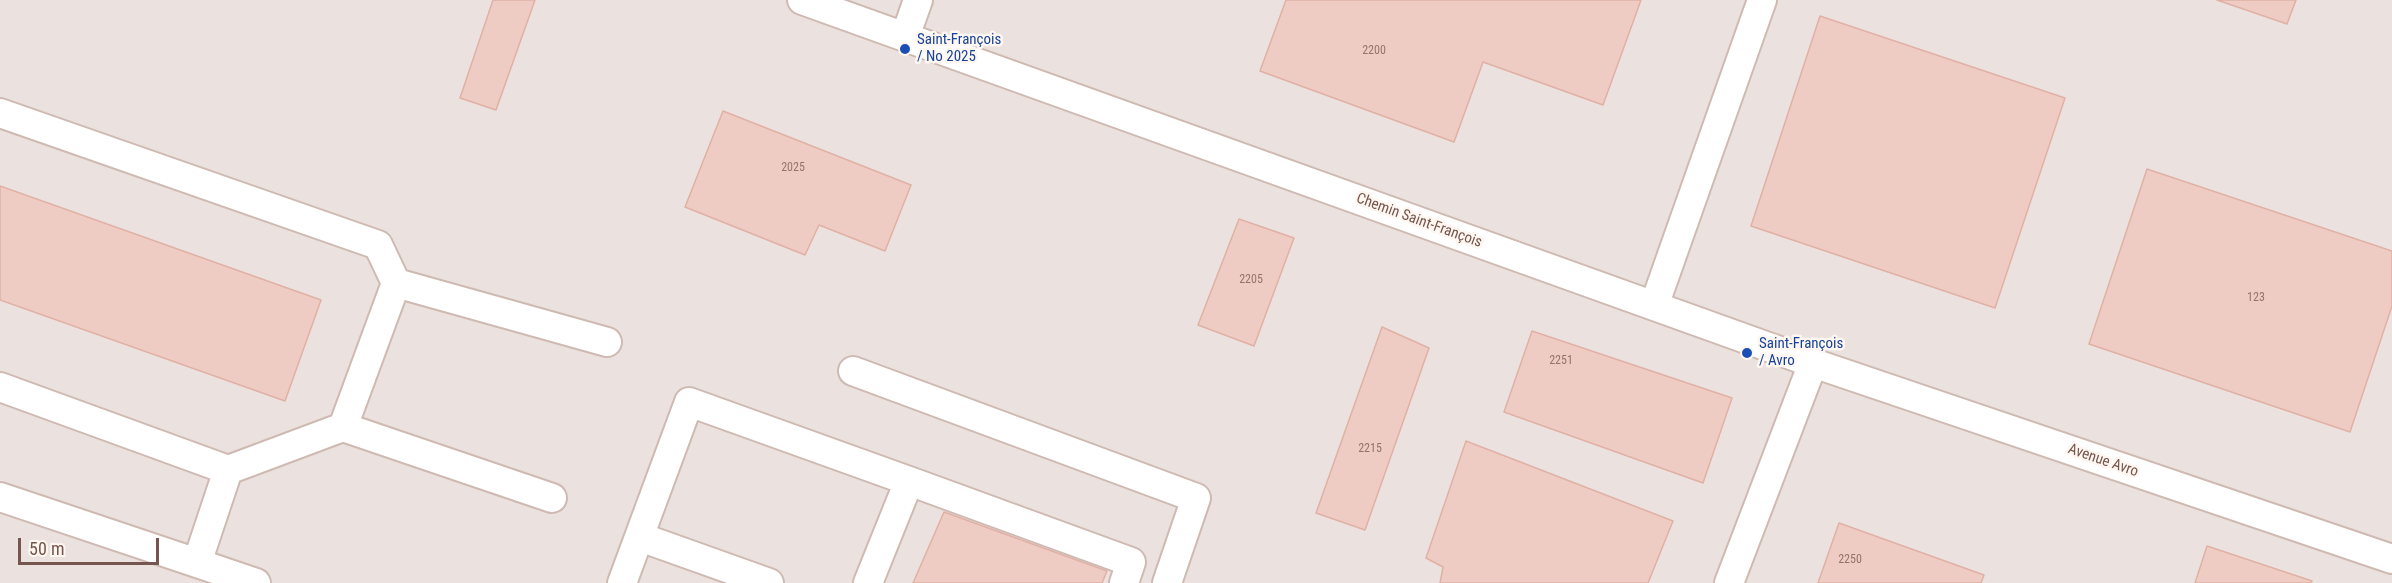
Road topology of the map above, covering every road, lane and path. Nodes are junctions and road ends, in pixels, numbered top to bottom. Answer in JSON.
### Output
{"nodes":[{"id":1,"x":802,"y":0,"type":"edge"},
{"id":2,"x":918,"y":0,"type":"edge"},
{"id":3,"x":1762,"y":0,"type":"edge"},
{"id":4,"x":905,"y":37,"type":"junction"},
{"id":5,"x":0,"y":113,"type":"edge"},
{"id":6,"x":396,"y":283,"type":"junction"},
{"id":7,"x":1654,"y":306,"type":"junction"},
{"id":8,"x":607,"y":342,"type":"dead end"},
{"id":9,"x":1813,"y":363,"type":"junction"},
{"id":10,"x":852,"y":371,"type":"dead end"},
{"id":11,"x":0,"y":387,"type":"edge"},
{"id":12,"x":343,"y":426,"type":"junction"},
{"id":13,"x":228,"y":470,"type":"junction"},
{"id":14,"x":909,"y":481,"type":"junction"},
{"id":15,"x":0,"y":497,"type":"edge"},
{"id":16,"x":552,"y":498,"type":"dead end"},
{"id":17,"x":640,"y":537,"type":"junction"},
{"id":18,"x":2392,"y":559,"type":"edge"},
{"id":19,"x":197,"y":563,"type":"junction"},
{"id":20,"x":256,"y":583,"type":"edge"},
{"id":21,"x":622,"y":583,"type":"edge"},
{"id":22,"x":769,"y":583,"type":"edge"},
{"id":23,"x":868,"y":583,"type":"edge"},
{"id":24,"x":1124,"y":583,"type":"edge"},
{"id":25,"x":1167,"y":583,"type":"edge"},
{"id":26,"x":1729,"y":583,"type":"edge"}],
"edges":[{"from":1,"to":4,"type":"street","name":"Chemin Saint-François"},
{"from":2,"to":4,"type":"street"},
{"from":3,"to":7,"type":"street"},
{"from":4,"to":7,"type":"street","name":"Chemin Saint-François"},
{"from":5,"to":6,"type":"street"},
{"from":6,"to":8,"type":"street"},
{"from":6,"to":12,"type":"street"},
{"from":7,"to":9,"type":"street","name":"Chemin Saint-François"},
{"from":9,"to":18,"type":"street","name":"Avenue Avro"},
{"from":9,"to":26,"type":"street"},
{"from":10,"to":25,"type":"street"},
{"from":11,"to":13,"type":"street"},
{"from":12,"to":13,"type":"street"},
{"from":12,"to":16,"type":"street"},
{"from":13,"to":19,"type":"street"},
{"from":14,"to":17,"type":"street"},
{"from":14,"to":23,"type":"street"},
{"from":14,"to":24,"type":"street"},
{"from":15,"to":19,"type":"street"},
{"from":17,"to":21,"type":"street"},
{"from":17,"to":22,"type":"street"},
{"from":19,"to":20,"type":"street"}]}
